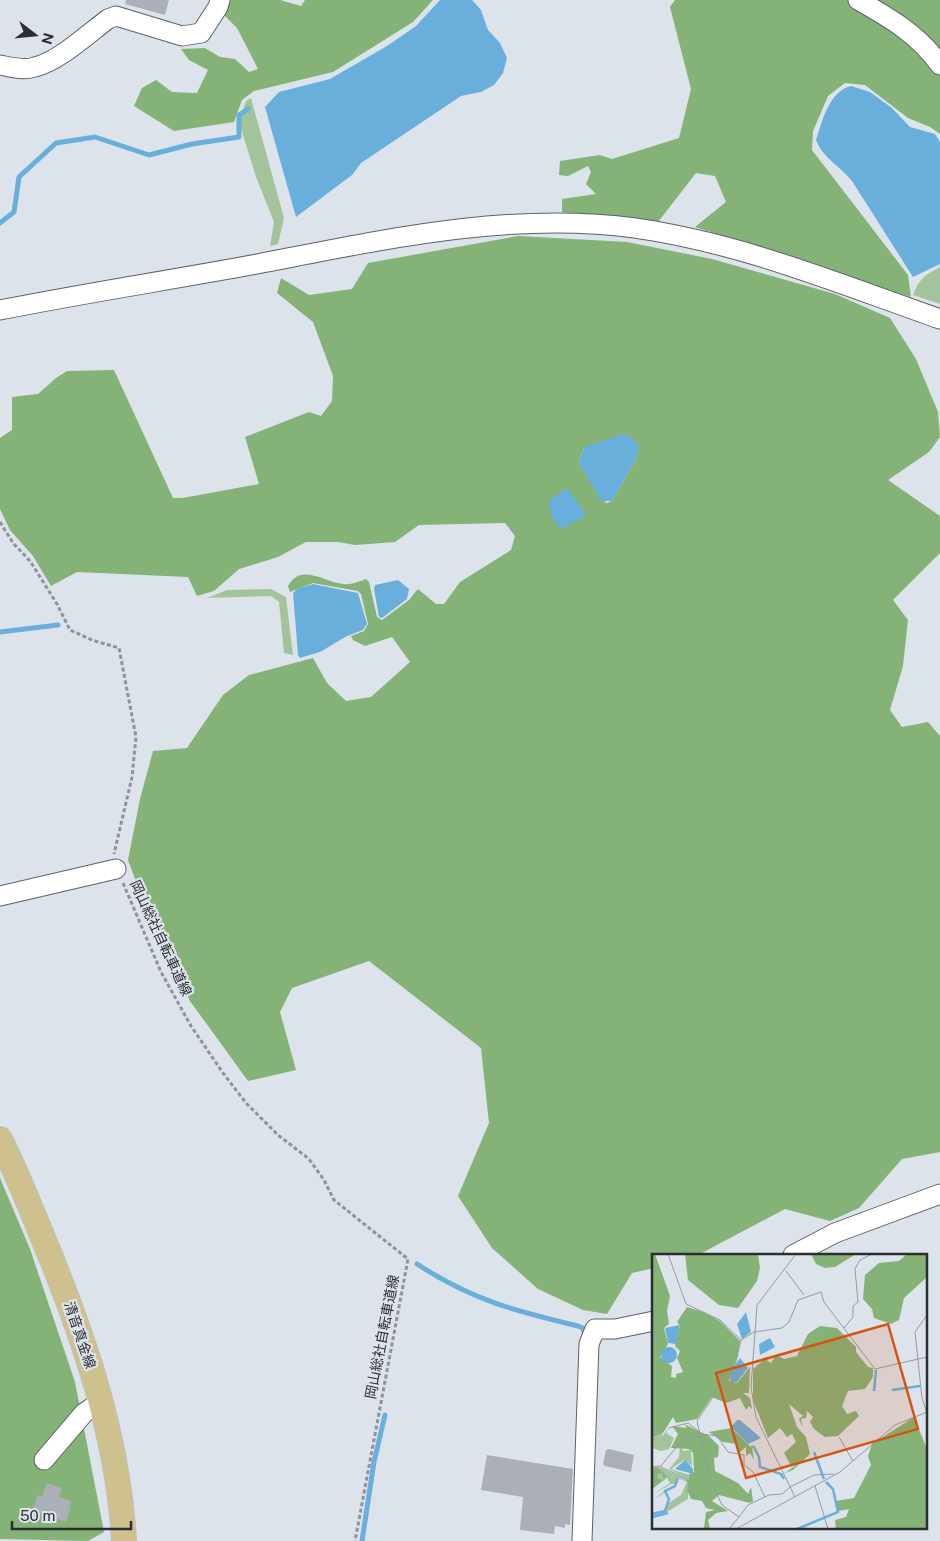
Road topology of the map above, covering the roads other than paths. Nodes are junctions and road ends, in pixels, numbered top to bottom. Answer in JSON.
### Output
{"nodes":[{"id":1,"x":220,"y":0,"type":"edge"},
{"id":2,"x":858,"y":0,"type":"edge"},
{"id":3,"x":0,"y":65,"type":"edge"},
{"id":4,"x":940,"y":65,"type":"edge"},
{"id":5,"x":0,"y":310,"type":"edge"},
{"id":6,"x":940,"y":320,"type":"edge"},
{"id":7,"x":116,"y":869,"type":"road end"},
{"id":8,"x":0,"y":896,"type":"edge"},
{"id":9,"x":0,"y":1138,"type":"edge"},
{"id":10,"x":940,"y":1194,"type":"edge"},
{"id":11,"x":795,"y":1254,"type":"edge"},
{"id":12,"x":652,"y":1321,"type":"edge"},
{"id":13,"x":100,"y":1402,"type":"junction"},
{"id":14,"x":44,"y":1460,"type":"dead end"},
{"id":15,"x":124,"y":1541,"type":"edge"},
{"id":16,"x":582,"y":1541,"type":"edge"}],
"edges":[{"from":1,"to":3,"type":"street"},
{"from":2,"to":4,"type":"street"},
{"from":5,"to":6,"type":"street"},
{"from":7,"to":8,"type":"street"},
{"from":9,"to":13,"type":"main road","name":"清音真金線"},
{"from":10,"to":11,"type":"street"},
{"from":12,"to":16,"type":"street"},
{"from":13,"to":14,"type":"street"},
{"from":13,"to":15,"type":"main road","name":"清音真金線"}]}
